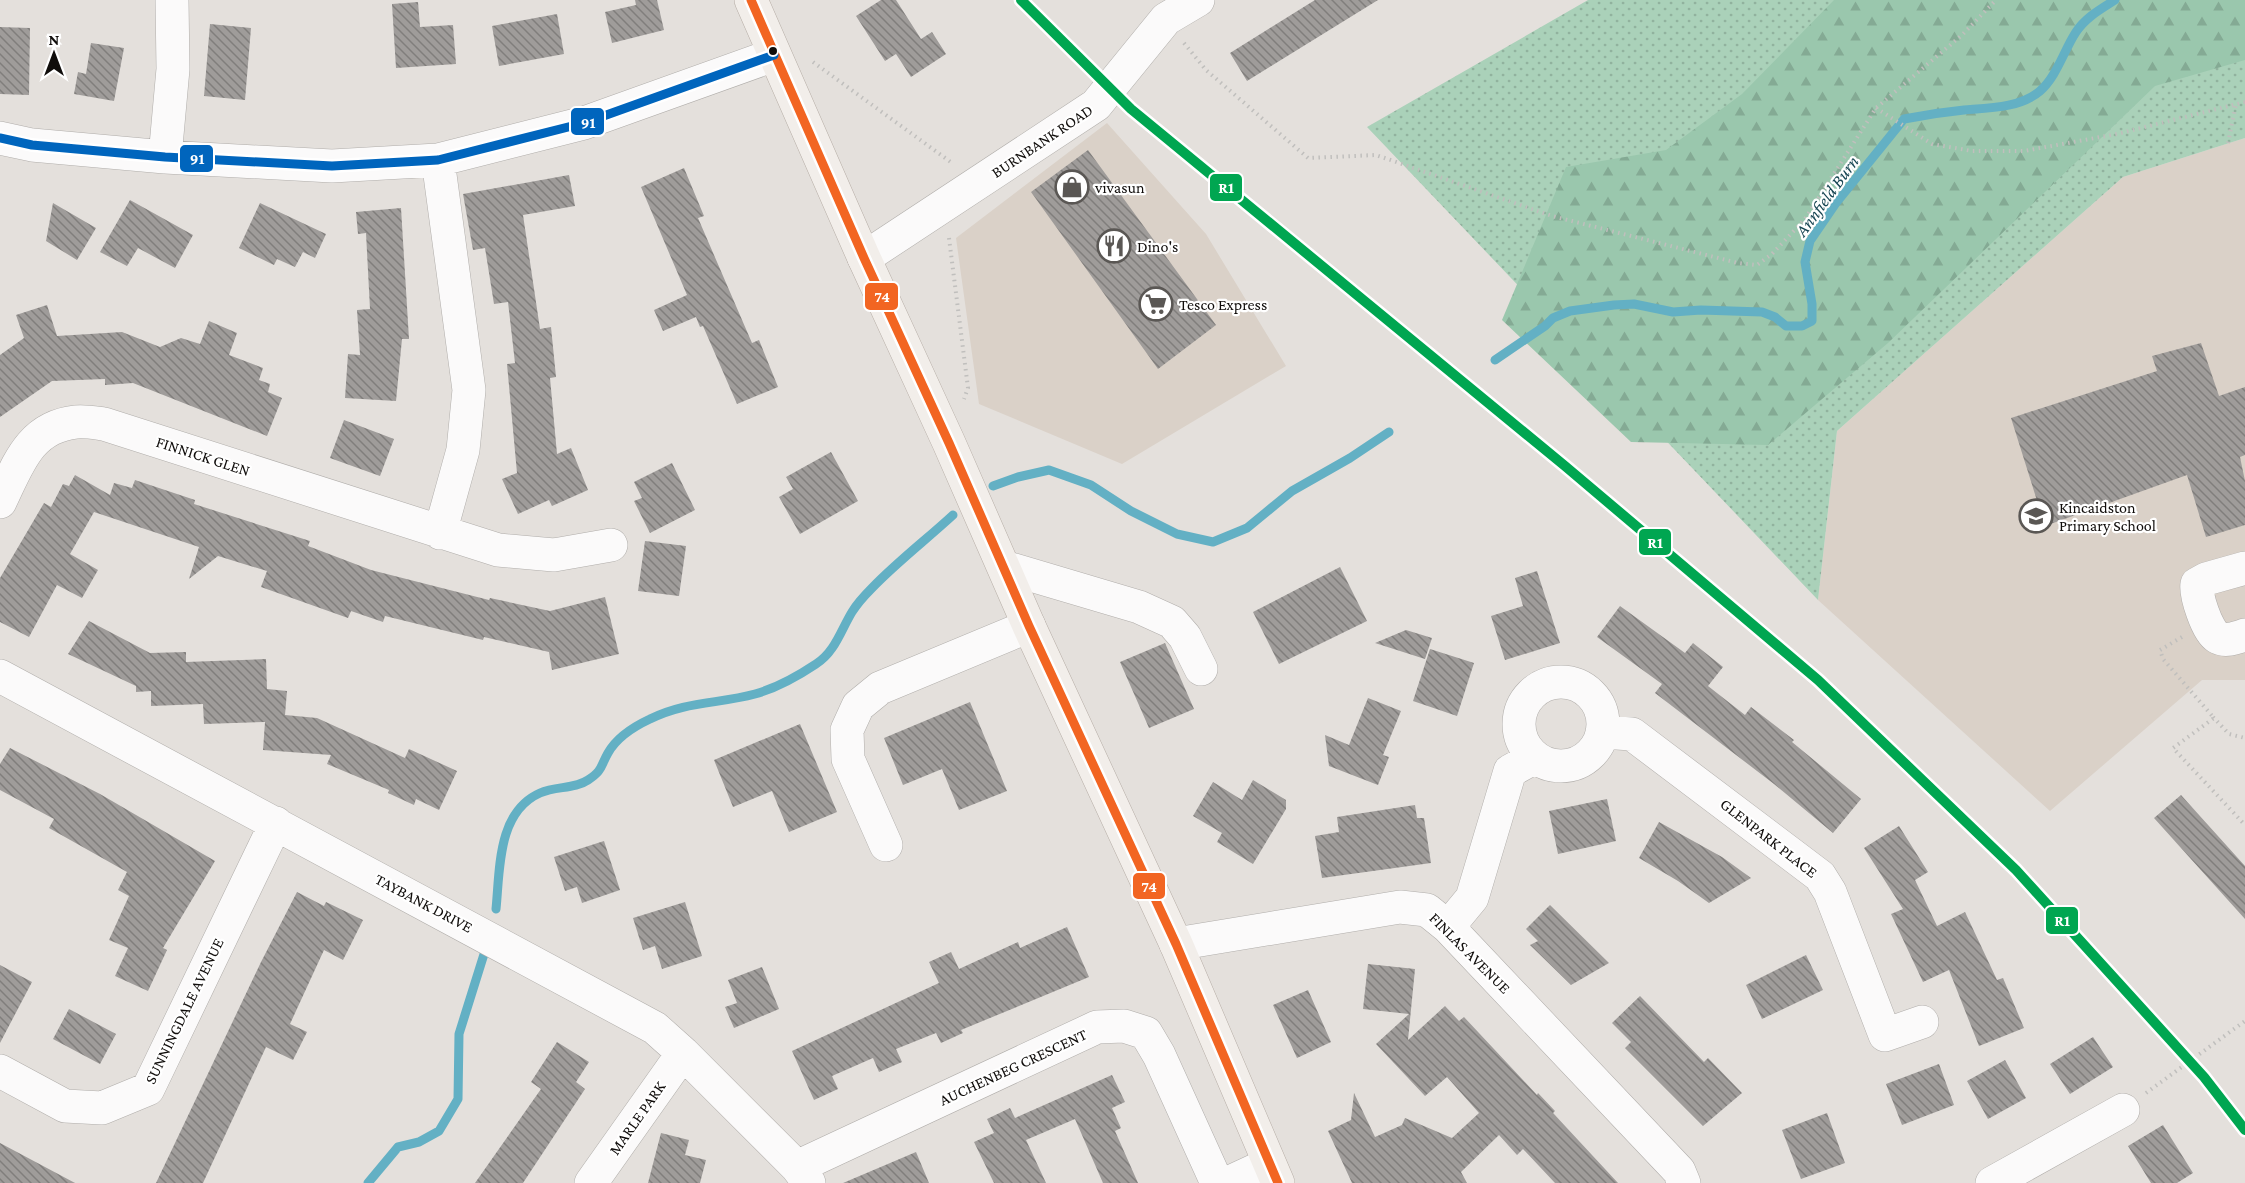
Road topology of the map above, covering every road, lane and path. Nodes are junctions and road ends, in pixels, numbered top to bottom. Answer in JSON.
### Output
{"nodes":[{"id":1,"x":172,"y":0,"type":"edge"},
{"id":2,"x":751,"y":0,"type":"edge"},
{"id":3,"x":1198,"y":0,"type":"edge"},
{"id":4,"x":1996,"y":0,"type":"edge"},
{"id":5,"x":1166,"y":20,"type":"junction"},
{"id":6,"x":774,"y":55,"type":"junction"},
{"id":7,"x":2245,"y":102,"type":"edge"},
{"id":8,"x":2236,"y":104,"type":"junction"},
{"id":9,"x":1875,"y":108,"type":"junction"},
{"id":10,"x":0,"y":138,"type":"edge"},
{"id":11,"x":2228,"y":143,"type":"dead end"},
{"id":12,"x":165,"y":157,"type":"junction"},
{"id":13,"x":438,"y":160,"type":"junction"},
{"id":14,"x":968,"y":190,"type":"junction"},
{"id":15,"x":864,"y":258,"type":"junction"},
{"id":16,"x":949,"y":443,"type":"junction"},
{"id":17,"x":0,"y":502,"type":"edge"},
{"id":18,"x":440,"y":533,"type":"junction"},
{"id":19,"x":611,"y":545,"type":"dead end"},
{"id":20,"x":1004,"y":567,"type":"junction"},
{"id":21,"x":2245,"y":568,"type":"edge"},
{"id":22,"x":2206,"y":621,"type":"junction"},
{"id":23,"x":1029,"y":626,"type":"junction"},
{"id":24,"x":2245,"y":635,"type":"edge"},
{"id":25,"x":1201,"y":669,"type":"dead end"},
{"id":26,"x":0,"y":676,"type":"edge"},
{"id":27,"x":2212,"y":716,"type":"junction"},
{"id":28,"x":1602,"y":732,"type":"junction"},
{"id":29,"x":2245,"y":738,"type":"edge"},
{"id":30,"x":1535,"y":758,"type":"junction"},
{"id":31,"x":276,"y":823,"type":"junction"},
{"id":32,"x":2245,"y":825,"type":"edge"},
{"id":33,"x":886,"y":845,"type":"dead end"},
{"id":34,"x":1448,"y":927,"type":"junction"},
{"id":35,"x":1176,"y":944,"type":"junction"},
{"id":36,"x":2245,"y":1021,"type":"edge"},
{"id":37,"x":1922,"y":1022,"type":"dead end"},
{"id":38,"x":683,"y":1053,"type":"junction"},
{"id":39,"x":0,"y":1071,"type":"edge"},
{"id":40,"x":2123,"y":1110,"type":"joint"},
{"id":41,"x":1274,"y":1174,"type":"edge"},
{"id":42,"x":803,"y":1175,"type":"edge"},
{"id":43,"x":591,"y":1183,"type":"edge"},
{"id":44,"x":1217,"y":1183,"type":"edge"},
{"id":45,"x":1228,"y":1183,"type":"edge"},
{"id":46,"x":1684,"y":1183,"type":"edge"},
{"id":47,"x":1992,"y":1183,"type":"edge"}],
"edges":[{"from":1,"to":12,"type":"street"},
{"from":2,"to":6,"type":"main road"},
{"from":3,"to":5,"type":"street","name":"BURNBANK ROAD"},
{"from":4,"to":9,"type":"path"},
{"from":5,"to":9,"type":"path"},
{"from":5,"to":14,"type":"street","name":"BURNBANK ROAD"},
{"from":6,"to":13,"type":"street"},
{"from":6,"to":14,"type":"path"},
{"from":6,"to":15,"type":"main road"},
{"from":7,"to":8,"type":"path"},
{"from":8,"to":9,"type":"path"},
{"from":8,"to":11,"type":"path"},
{"from":10,"to":12,"type":"street"},
{"from":12,"to":13,"type":"street"},
{"from":13,"to":18,"type":"street"},
{"from":14,"to":15,"type":"street","name":"BURNBANK ROAD"},
{"from":14,"to":16,"type":"path"},
{"from":15,"to":16,"type":"main road"},
{"from":16,"to":20,"type":"main road"},
{"from":17,"to":18,"type":"street","name":"FINNICK GLEN"},
{"from":18,"to":19,"type":"street","name":"FINNICK GLEN"},
{"from":20,"to":23,"type":"main road"},
{"from":20,"to":25,"type":"street"},
{"from":21,"to":22,"type":"street"},
{"from":22,"to":24,"type":"street"},
{"from":22,"to":27,"type":"path"},
{"from":23,"to":33,"type":"street"},
{"from":23,"to":35,"type":"main road"},
{"from":26,"to":31,"type":"street","name":"TAYBANK DRIVE"},
{"from":27,"to":29,"type":"path"},
{"from":27,"to":32,"type":"path"},
{"from":28,"to":30,"type":"street"},
{"from":28,"to":30,"type":"street"},
{"from":28,"to":37,"type":"street","name":"GLENPARK PLACE"},
{"from":30,"to":34,"type":"street"},
{"from":31,"to":38,"type":"street","name":"TAYBANK DRIVE"},
{"from":31,"to":39,"type":"street","name":"SUNNINGDALE AVENUE"},
{"from":34,"to":35,"type":"street","name":"FINLAS AVENUE"},
{"from":34,"to":46,"type":"street","name":"FINLAS AVENUE"},
{"from":35,"to":41,"type":"main road"},
{"from":36,"to":40,"type":"path"},
{"from":38,"to":42,"type":"street","name":"TAYBANK DRIVE"},
{"from":38,"to":43,"type":"street","name":"MARLE PARK"},
{"from":40,"to":47,"type":"street"},
{"from":41,"to":45,"type":"street"},
{"from":42,"to":44,"type":"street","name":"AUCHENBEG CRESCENT"}]}
